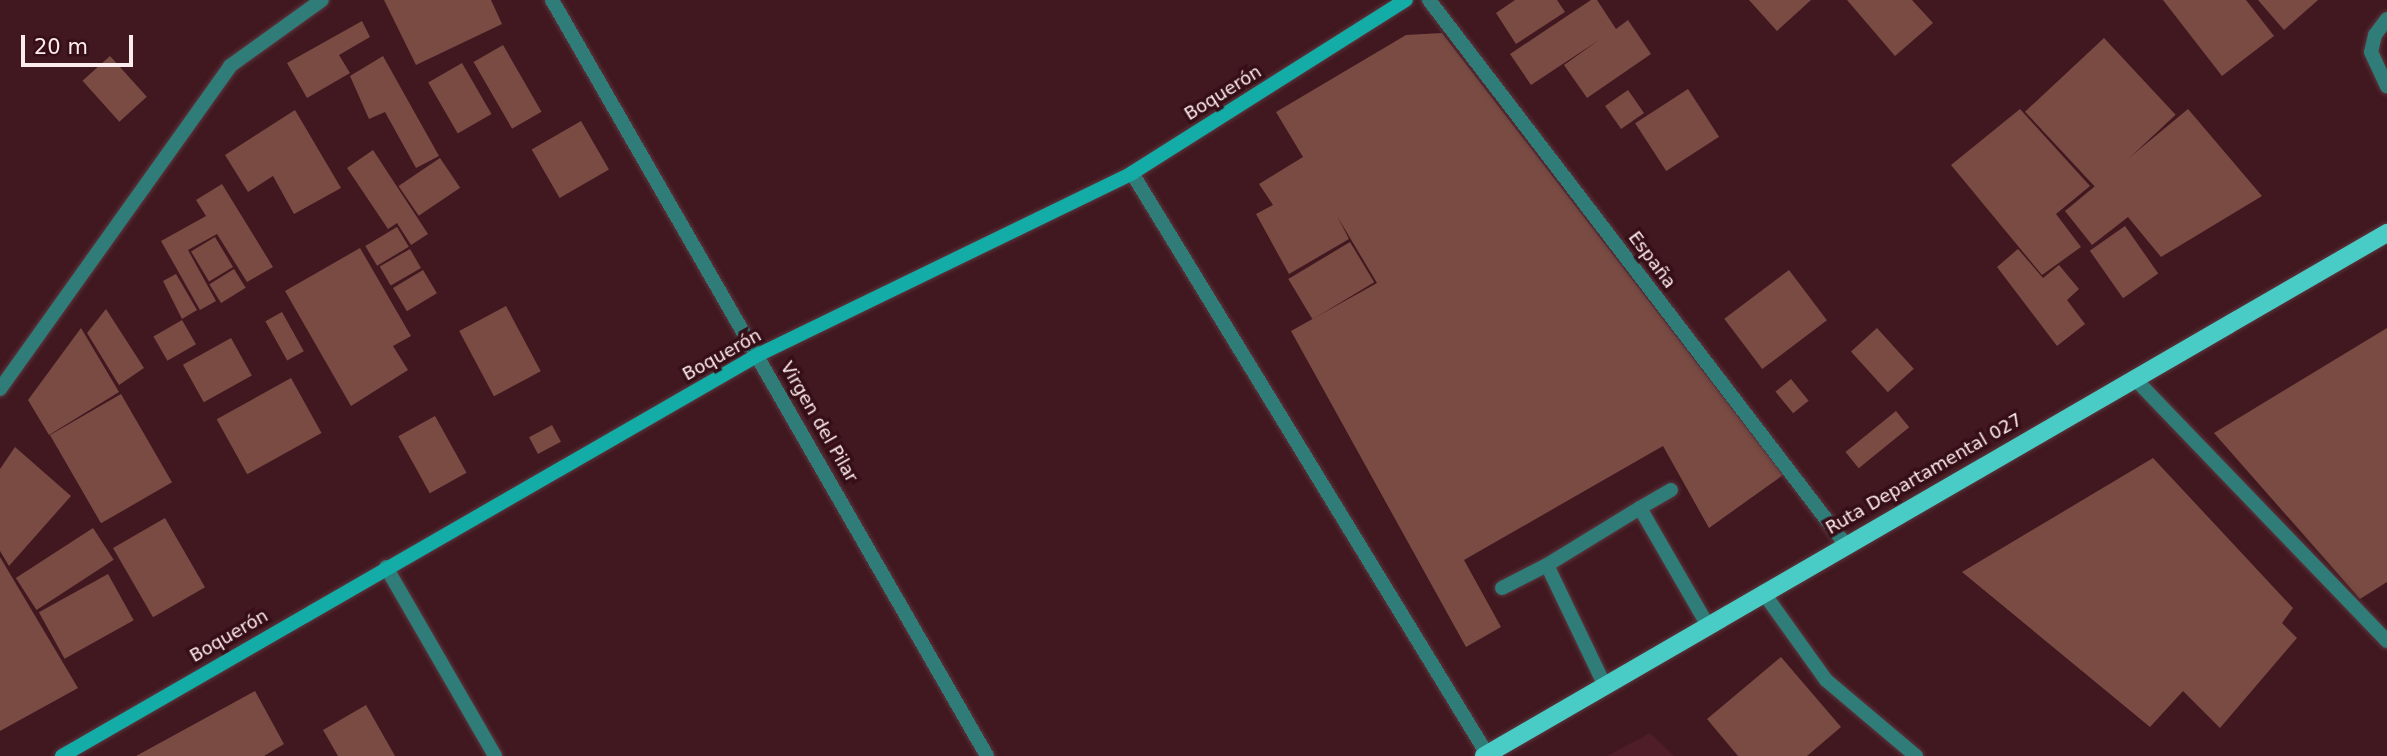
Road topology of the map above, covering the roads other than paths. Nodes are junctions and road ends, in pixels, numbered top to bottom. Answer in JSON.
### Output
{"nodes":[{"id":1,"x":322,"y":0,"type":"edge"},
{"id":2,"x":552,"y":0,"type":"edge"},
{"id":3,"x":1406,"y":0,"type":"edge"},
{"id":4,"x":1429,"y":0,"type":"edge"},
{"id":5,"x":2387,"y":19,"type":"edge"},
{"id":6,"x":2387,"y":87,"type":"edge"},
{"id":7,"x":1132,"y":173,"type":"junction"},
{"id":8,"x":2387,"y":233,"type":"edge"},
{"id":9,"x":758,"y":355,"type":"junction"},
{"id":10,"x":2134,"y":378,"type":"junction"},
{"id":11,"x":0,"y":388,"type":"edge"},
{"id":12,"x":1671,"y":490,"type":"dead end"},
{"id":13,"x":1640,"y":508,"type":"junction"},
{"id":14,"x":1845,"y":544,"type":"junction"},
{"id":15,"x":1547,"y":565,"type":"junction"},
{"id":16,"x":386,"y":567,"type":"junction"},
{"id":17,"x":1502,"y":589,"type":"dead end"},
{"id":18,"x":1763,"y":592,"type":"junction"},
{"id":19,"x":1708,"y":626,"type":"junction"},
{"id":20,"x":2387,"y":641,"type":"edge"},
{"id":21,"x":1605,"y":686,"type":"junction"},
{"id":22,"x":1485,"y":755,"type":"edge"},
{"id":23,"x":62,"y":756,"type":"edge"},
{"id":24,"x":495,"y":756,"type":"edge"},
{"id":25,"x":987,"y":756,"type":"edge"},
{"id":26,"x":1916,"y":756,"type":"edge"}],
"edges":[{"from":1,"to":11,"type":"street"},
{"from":2,"to":9,"type":"street","name":"Virgen del Pilar"},
{"from":3,"to":7,"type":"street","name":"Boquerón"},
{"from":4,"to":14,"type":"street","name":"España"},
{"from":5,"to":6,"type":"street"},
{"from":7,"to":9,"type":"street","name":"Boquerón"},
{"from":7,"to":22,"type":"street"},
{"from":8,"to":10,"type":"main road","name":"Ruta Departamental 027"},
{"from":9,"to":16,"type":"street","name":"Boquerón"},
{"from":9,"to":25,"type":"street","name":"Virgen del Pilar"},
{"from":10,"to":14,"type":"main road","name":"Ruta Departamental 027"},
{"from":10,"to":20,"type":"street"},
{"from":12,"to":13,"type":"street"},
{"from":13,"to":15,"type":"street"},
{"from":13,"to":19,"type":"street"},
{"from":14,"to":18,"type":"main road","name":"Ruta Departamental 027"},
{"from":15,"to":17,"type":"street"},
{"from":15,"to":21,"type":"street"},
{"from":16,"to":23,"type":"street","name":"Boquerón"},
{"from":16,"to":24,"type":"street"},
{"from":18,"to":19,"type":"main road","name":"Ruta Departamental 027"},
{"from":18,"to":26,"type":"street"},
{"from":19,"to":21,"type":"main road","name":"Ruta Departamental 027"},
{"from":21,"to":22,"type":"main road","name":"Ruta Departamental 027"}]}
